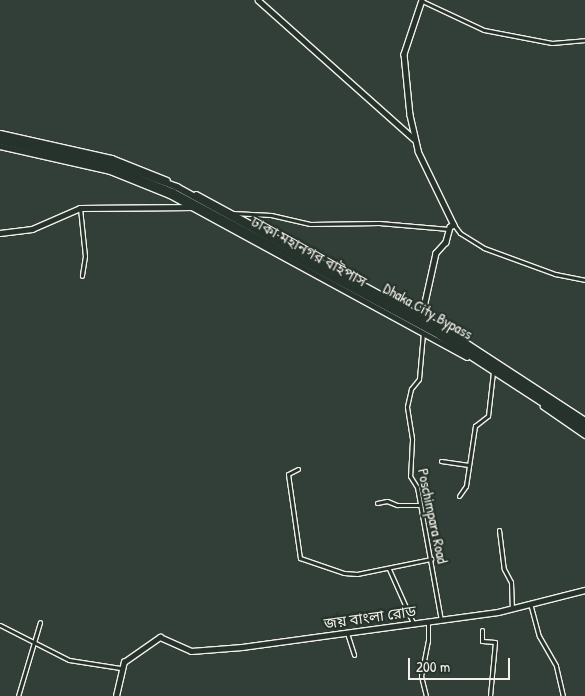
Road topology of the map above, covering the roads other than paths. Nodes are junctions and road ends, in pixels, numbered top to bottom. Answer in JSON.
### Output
{"nodes":[{"id":1,"x":258,"y":0,"type":"edge"},
{"id":2,"x":422,"y":0,"type":"edge"},
{"id":3,"x":585,"y":40,"type":"edge"},
{"id":4,"x":0,"y":133,"type":"edge"},
{"id":5,"x":0,"y":137,"type":"edge"},
{"id":6,"x":414,"y":138,"type":"junction"},
{"id":7,"x":0,"y":142,"type":"edge"},
{"id":8,"x":0,"y":146,"type":"edge"},
{"id":9,"x":194,"y":207,"type":"junction"},
{"id":10,"x":80,"y":208,"type":"junction"},
{"id":11,"x":232,"y":213,"type":"junction"},
{"id":12,"x":454,"y":225,"type":"junction"},
{"id":13,"x":449,"y":229,"type":"junction"},
{"id":14,"x":0,"y":232,"type":"edge"},
{"id":15,"x":82,"y":276,"type":"dead end"},
{"id":16,"x":585,"y":280,"type":"edge"},
{"id":17,"x":422,"y":316,"type":"junction"},
{"id":18,"x":422,"y":330,"type":"junction"},
{"id":19,"x":493,"y":372,"type":"junction"},
{"id":20,"x":585,"y":420,"type":"edge"},
{"id":21,"x":585,"y":424,"type":"edge"},
{"id":22,"x":585,"y":430,"type":"edge"},
{"id":23,"x":585,"y":435,"type":"edge"},
{"id":24,"x":441,"y":461,"type":"dead end"},
{"id":25,"x":469,"y":465,"type":"junction"},
{"id":26,"x":298,"y":469,"type":"dead end"},
{"id":27,"x":459,"y":496,"type":"dead end"},
{"id":28,"x":377,"y":503,"type":"dead end"},
{"id":29,"x":419,"y":505,"type":"junction"},
{"id":30,"x":499,"y":530,"type":"dead end"},
{"id":31,"x":430,"y":559,"type":"junction"},
{"id":32,"x":389,"y":568,"type":"junction"},
{"id":33,"x":585,"y":590,"type":"edge"},
{"id":34,"x":530,"y":603,"type":"junction"},
{"id":35,"x":512,"y":609,"type":"junction"},
{"id":36,"x":441,"y":620,"type":"junction"},
{"id":37,"x":40,"y":622,"type":"dead end"},
{"id":38,"x":428,"y":622,"type":"junction"},
{"id":39,"x":413,"y":623,"type":"junction"},
{"id":40,"x":0,"y":625,"type":"edge"},
{"id":41,"x":482,"y":630,"type":"dead end"},
{"id":42,"x":347,"y":634,"type":"junction"},
{"id":43,"x":34,"y":642,"type":"junction"},
{"id":44,"x":354,"y":654,"type":"dead end"},
{"id":45,"x":120,"y":668,"type":"junction"},
{"id":46,"x":18,"y":696,"type":"edge"},
{"id":47,"x":116,"y":696,"type":"edge"},
{"id":48,"x":426,"y":696,"type":"edge"},
{"id":49,"x":490,"y":696,"type":"edge"},
{"id":50,"x":563,"y":696,"type":"edge"}],
"edges":[{"from":1,"to":6,"type":"main road"},
{"from":2,"to":3,"type":"street"},
{"from":2,"to":6,"type":"main road"},
{"from":4,"to":11,"type":"main road"},
{"from":5,"to":21,"type":"highway","name":"Dhaka City Bypass"},
{"from":6,"to":12,"type":"main road"},
{"from":7,"to":22,"type":"highway","name":"ঢাকা মহানগর বাইপাস"},
{"from":8,"to":9,"type":"main road"},
{"from":9,"to":10,"type":"main road"},
{"from":9,"to":18,"type":"main road"},
{"from":10,"to":14,"type":"main road"},
{"from":10,"to":15,"type":"street"},
{"from":11,"to":13,"type":"street"},
{"from":11,"to":17,"type":"main road"},
{"from":12,"to":13,"type":"main road"},
{"from":12,"to":16,"type":"street"},
{"from":13,"to":17,"type":"main road"},
{"from":17,"to":20,"type":"main road"},
{"from":18,"to":19,"type":"main road"},
{"from":18,"to":29,"type":"street","name":"Poschimpara Road"},
{"from":19,"to":23,"type":"main road"},
{"from":19,"to":25,"type":"street"},
{"from":24,"to":25,"type":"street"},
{"from":25,"to":27,"type":"street"},
{"from":26,"to":32,"type":"street"},
{"from":28,"to":29,"type":"street"},
{"from":29,"to":31,"type":"street","name":"Poschimpara Road"},
{"from":30,"to":35,"type":"street"},
{"from":31,"to":32,"type":"street"},
{"from":31,"to":36,"type":"street","name":"Poschimpara Road"},
{"from":32,"to":39,"type":"street"},
{"from":33,"to":34,"type":"main road","name":"জয় বাংলা রোড"},
{"from":34,"to":35,"type":"main road","name":"জয় বাংলা রোড"},
{"from":34,"to":50,"type":"street"},
{"from":35,"to":36,"type":"main road","name":"জয় বাংলা রোড"},
{"from":36,"to":38,"type":"main road","name":"জয় বাংলা রোড"},
{"from":37,"to":43,"type":"street"},
{"from":38,"to":39,"type":"main road","name":"জয় বাংলা রোড"},
{"from":38,"to":48,"type":"street"},
{"from":39,"to":42,"type":"main road","name":"জয় বাংলা রোড"},
{"from":40,"to":43,"type":"street"},
{"from":41,"to":49,"type":"street"},
{"from":42,"to":44,"type":"street"},
{"from":42,"to":45,"type":"main road","name":"জয় বাংলা রোড"},
{"from":43,"to":45,"type":"street"},
{"from":43,"to":46,"type":"street"},
{"from":45,"to":47,"type":"main road"}]}
